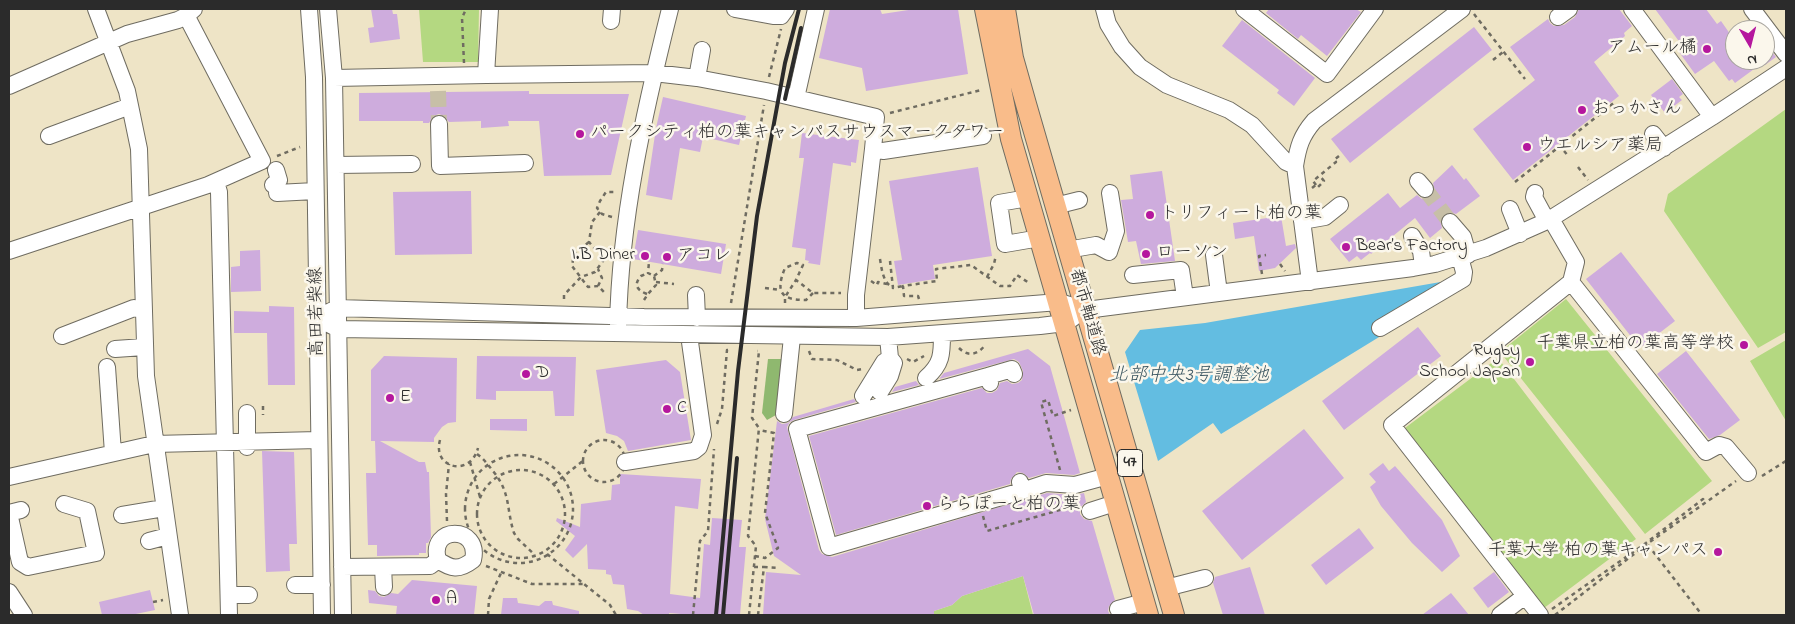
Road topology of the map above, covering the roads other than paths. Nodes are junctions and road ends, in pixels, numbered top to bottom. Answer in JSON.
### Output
{"nodes":[{"id":1,"x":96,"y":9,"type":"edge"},
{"id":2,"x":309,"y":9,"type":"edge"},
{"id":3,"x":328,"y":9,"type":"edge"},
{"id":4,"x":490,"y":9,"type":"edge"},
{"id":5,"x":670,"y":9,"type":"edge"},
{"id":6,"x":735,"y":9,"type":"edge"},
{"id":7,"x":816,"y":9,"type":"edge"},
{"id":8,"x":985,"y":9,"type":"edge"},
{"id":9,"x":1005,"y":9,"type":"edge"},
{"id":10,"x":1104,"y":9,"type":"edge"},
{"id":11,"x":1244,"y":9,"type":"edge"},
{"id":12,"x":1375,"y":9,"type":"edge"},
{"id":13,"x":1632,"y":9,"type":"edge"},
{"id":14,"x":1752,"y":9,"type":"edge"},
{"id":15,"x":1467,"y":10,"type":"edge"},
{"id":16,"x":783,"y":12,"type":"edge"},
{"id":17,"x":191,"y":14,"type":"edge"},
{"id":18,"x":108,"y":42,"type":"junction"},
{"id":19,"x":702,"y":50,"type":"dead end"},
{"id":20,"x":1786,"y":54,"type":"edge"},
{"id":21,"x":1786,"y":68,"type":"edge"},
{"id":22,"x":654,"y":73,"type":"junction"},
{"id":23,"x":486,"y":74,"type":"junction"},
{"id":24,"x":334,"y":78,"type":"junction"},
{"id":25,"x":697,"y":78,"type":"junction"},
{"id":26,"x":9,"y":86,"type":"edge"},
{"id":27,"x":796,"y":98,"type":"junction"},
{"id":28,"x":130,"y":106,"type":"junction"},
{"id":29,"x":1712,"y":117,"type":"junction"},
{"id":30,"x":439,"y":124,"type":"tunnel mouth"},
{"id":31,"x":1653,"y":134,"type":"dead end"},
{"id":32,"x":49,"y":136,"type":"dead end"},
{"id":33,"x":983,"y":136,"type":"dead end"},
{"id":34,"x":1664,"y":148,"type":"junction"},
{"id":35,"x":873,"y":149,"type":"junction"},
{"id":36,"x":525,"y":163,"type":"dead end"},
{"id":37,"x":412,"y":164,"type":"dead end"},
{"id":38,"x":336,"y":165,"type":"junction"},
{"id":39,"x":1295,"y":166,"type":"junction"},
{"id":40,"x":272,"y":177,"type":"junction"},
{"id":41,"x":216,"y":182,"type":"junction"},
{"id":42,"x":315,"y":191,"type":"junction"},
{"id":43,"x":1110,"y":193,"type":"dead end"},
{"id":44,"x":1534,"y":194,"type":"dead end"},
{"id":45,"x":1028,"y":198,"type":"junction"},
{"id":46,"x":1078,"y":200,"type":"dead end"},
{"id":47,"x":1340,"y":205,"type":"dead end"},
{"id":48,"x":1055,"y":206,"type":"junction"},
{"id":49,"x":140,"y":207,"type":"junction"},
{"id":50,"x":1510,"y":209,"type":"dead end"},
{"id":51,"x":1549,"y":220,"type":"junction"},
{"id":52,"x":1450,"y":222,"type":"tunnel mouth"},
{"id":53,"x":1299,"y":231,"type":"junction"},
{"id":54,"x":1520,"y":234,"type":"junction"},
{"id":55,"x":1412,"y":236,"type":"dead end"},
{"id":56,"x":1040,"y":238,"type":"junction"},
{"id":57,"x":1068,"y":250,"type":"junction"},
{"id":58,"x":9,"y":251,"type":"edge"},
{"id":59,"x":1214,"y":255,"type":"dead end"},
{"id":60,"x":1464,"y":256,"type":"junction"},
{"id":61,"x":1423,"y":266,"type":"junction"},
{"id":62,"x":1133,"y":275,"type":"dead end"},
{"id":63,"x":1310,"y":282,"type":"junction"},
{"id":64,"x":1571,"y":282,"type":"junction"},
{"id":65,"x":1219,"y":293,"type":"junction"},
{"id":66,"x":696,"y":295,"type":"dead end"},
{"id":67,"x":1185,"y":297,"type":"junction"},
{"id":68,"x":1059,"y":302,"type":"junction"},
{"id":69,"x":337,"y":308,"type":"junction"},
{"id":70,"x":143,"y":310,"type":"junction"},
{"id":71,"x":1086,"y":310,"type":"junction"},
{"id":72,"x":618,"y":316,"type":"junction"},
{"id":73,"x":317,"y":318,"type":"junction"},
{"id":74,"x":697,"y":318,"type":"junction"},
{"id":75,"x":856,"y":318,"type":"junction"},
{"id":76,"x":1065,"y":323,"type":"junction"},
{"id":77,"x":1380,"y":328,"type":"dead end"},
{"id":78,"x":338,"y":329,"type":"junction"},
{"id":79,"x":618,"y":334,"type":"junction"},
{"id":80,"x":689,"y":335,"type":"junction"},
{"id":81,"x":62,"y":336,"type":"dead end"},
{"id":82,"x":792,"y":337,"type":"junction"},
{"id":83,"x":888,"y":337,"type":"junction"},
{"id":84,"x":937,"y":344,"type":"junction"},
{"id":85,"x":144,"y":346,"type":"junction"},
{"id":86,"x":115,"y":349,"type":"dead end"},
{"id":87,"x":897,"y":357,"type":"junction"},
{"id":88,"x":107,"y":367,"type":"dead end"},
{"id":89,"x":1014,"y":374,"type":"dead end"},
{"id":90,"x":954,"y":383,"type":"junction"},
{"id":91,"x":927,"y":390,"type":"junction"},
{"id":92,"x":863,"y":396,"type":"dead end"},
{"id":93,"x":887,"y":404,"type":"junction"},
{"id":94,"x":247,"y":413,"type":"dead end"},
{"id":95,"x":784,"y":414,"type":"dead end"},
{"id":96,"x":318,"y":440,"type":"junction"},
{"id":97,"x":225,"y":442,"type":"junction"},
{"id":98,"x":154,"y":444,"type":"junction"},
{"id":99,"x":247,"y":444,"type":"junction"},
{"id":100,"x":113,"y":453,"type":"junction"},
{"id":101,"x":625,"y":462,"type":"road end"},
{"id":102,"x":1748,"y":473,"type":"road end"},
{"id":103,"x":1108,"y":476,"type":"junction"},
{"id":104,"x":9,"y":477,"type":"edge"},
{"id":105,"x":1115,"y":503,"type":"junction"},
{"id":106,"x":64,"y":504,"type":"dead end"},
{"id":107,"x":164,"y":508,"type":"junction"},
{"id":108,"x":1084,"y":508,"type":"road end"},
{"id":109,"x":21,"y":510,"type":"dead end"},
{"id":110,"x":122,"y":514,"type":"dead end"},
{"id":111,"x":168,"y":536,"type":"junction"},
{"id":112,"x":149,"y":541,"type":"dead end"},
{"id":113,"x":438,"y":560,"type":"junction"},
{"id":114,"x":342,"y":567,"type":"junction"},
{"id":115,"x":383,"y":567,"type":"junction"},
{"id":116,"x":1205,"y":578,"type":"dead end"},
{"id":117,"x":322,"y":584,"type":"junction"},
{"id":118,"x":295,"y":585,"type":"dead end"},
{"id":119,"x":384,"y":587,"type":"dead end"},
{"id":120,"x":1166,"y":588,"type":"junction"},
{"id":121,"x":9,"y":592,"type":"edge"},
{"id":122,"x":229,"y":595,"type":"junction"},
{"id":123,"x":249,"y":595,"type":"dead end"},
{"id":124,"x":1525,"y":596,"type":"junction"},
{"id":125,"x":1118,"y":608,"type":"dead end"},
{"id":126,"x":1146,"y":609,"type":"edge"},
{"id":127,"x":1543,"y":614,"type":"edge"},
{"id":128,"x":24,"y":615,"type":"edge"},
{"id":129,"x":180,"y":615,"type":"edge"},
{"id":130,"x":229,"y":615,"type":"edge"},
{"id":131,"x":322,"y":615,"type":"edge"},
{"id":132,"x":343,"y":615,"type":"edge"},
{"id":133,"x":1174,"y":615,"type":"edge"},
{"id":134,"x":1500,"y":615,"type":"edge"}],
"edges":[{"from":1,"to":18,"type":"street"},
{"from":2,"to":42,"type":"street","name":"高田若柴線"},
{"from":3,"to":24,"type":"street","name":"高田若柴線"},
{"from":4,"to":23,"type":"street"},
{"from":5,"to":22,"type":"street"},
{"from":6,"to":16,"type":"street"},
{"from":7,"to":27,"type":"street"},
{"from":8,"to":45,"type":"main road","name":"都市軸道路","number":"47"},
{"from":9,"to":48,"type":"main road","name":"都市軸道路","number":"47"},
{"from":10,"to":39,"type":"street"},
{"from":11,"to":12,"type":"street"},
{"from":13,"to":29,"type":"street"},
{"from":14,"to":20,"type":"street"},
{"from":15,"to":39,"type":"street"},
{"from":17,"to":18,"type":"street"},
{"from":17,"to":40,"type":"street"},
{"from":18,"to":26,"type":"street"},
{"from":18,"to":28,"type":"street"},
{"from":19,"to":25,"type":"street"},
{"from":21,"to":29,"type":"street"},
{"from":22,"to":23,"type":"street"},
{"from":22,"to":25,"type":"street"},
{"from":22,"to":72,"type":"street"},
{"from":23,"to":24,"type":"street"},
{"from":24,"to":38,"type":"street","name":"高田若柴線"},
{"from":25,"to":27,"type":"street"},
{"from":27,"to":35,"type":"street"},
{"from":28,"to":32,"type":"street"},
{"from":28,"to":49,"type":"street"},
{"from":29,"to":34,"type":"street"},
{"from":30,"to":36,"type":"street"},
{"from":31,"to":34,"type":"street"},
{"from":33,"to":35,"type":"street"},
{"from":34,"to":51,"type":"street"},
{"from":35,"to":75,"type":"street"},
{"from":37,"to":38,"type":"street"},
{"from":38,"to":69,"type":"street","name":"高田若柴線"},
{"from":39,"to":53,"type":"street"},
{"from":40,"to":41,"type":"street"},
{"from":40,"to":42,"type":"street"},
{"from":41,"to":49,"type":"street"},
{"from":41,"to":97,"type":"street"},
{"from":42,"to":73,"type":"street","name":"高田若柴線"},
{"from":43,"to":57,"type":"street"},
{"from":44,"to":51,"type":"street"},
{"from":45,"to":56,"type":"main road","name":"都市軸道路","number":"47"},
{"from":45,"to":56,"type":"street"},
{"from":46,"to":48,"type":"street"},
{"from":47,"to":53,"type":"street"},
{"from":48,"to":57,"type":"main road","name":"都市軸道路","number":"47"},
{"from":49,"to":58,"type":"street"},
{"from":49,"to":70,"type":"street"},
{"from":50,"to":54,"type":"street"},
{"from":51,"to":54,"type":"street"},
{"from":51,"to":64,"type":"street"},
{"from":52,"to":60,"type":"street"},
{"from":53,"to":63,"type":"street"},
{"from":54,"to":60,"type":"street"},
{"from":55,"to":61,"type":"street"},
{"from":56,"to":68,"type":"main road","name":"都市軸道路","number":"47"},
{"from":57,"to":71,"type":"main road","name":"都市軸道路","number":"47"},
{"from":59,"to":65,"type":"street"},
{"from":60,"to":61,"type":"street"},
{"from":60,"to":77,"type":"street"},
{"from":61,"to":63,"type":"street"},
{"from":62,"to":67,"type":"street"},
{"from":63,"to":65,"type":"street"},
{"from":64,"to":102,"type":"street"},
{"from":64,"to":124,"type":"street"},
{"from":65,"to":67,"type":"street"},
{"from":66,"to":74,"type":"street"},
{"from":67,"to":71,"type":"street"},
{"from":68,"to":71,"type":"street"},
{"from":68,"to":75,"type":"street"},
{"from":68,"to":76,"type":"main road","name":"都市軸道路","number":"47"},
{"from":69,"to":72,"type":"street"},
{"from":69,"to":73,"type":"street"},
{"from":69,"to":78,"type":"street","name":"高田若柴線"},
{"from":70,"to":81,"type":"street"},
{"from":70,"to":85,"type":"street"},
{"from":71,"to":76,"type":"street"},
{"from":71,"to":120,"type":"main road","name":"都市軸道路","number":"47"},
{"from":72,"to":74,"type":"street"},
{"from":72,"to":79,"type":"street"},
{"from":73,"to":78,"type":"street"},
{"from":73,"to":96,"type":"street","name":"高田若柴線"},
{"from":74,"to":75,"type":"street"},
{"from":76,"to":84,"type":"street"},
{"from":76,"to":103,"type":"main road","name":"都市軸道路","number":"47"},
{"from":78,"to":79,"type":"street"},
{"from":78,"to":114,"type":"street","name":"高田若柴線"},
{"from":79,"to":80,"type":"street"},
{"from":80,"to":82,"type":"street"},
{"from":80,"to":101,"type":"street"},
{"from":82,"to":83,"type":"street"},
{"from":82,"to":95,"type":"street"},
{"from":83,"to":84,"type":"street"},
{"from":83,"to":87,"type":"street"},
{"from":84,"to":90,"type":"street"},
{"from":84,"to":91,"type":"street"},
{"from":85,"to":86,"type":"street"},
{"from":85,"to":98,"type":"street"},
{"from":87,"to":92,"type":"street"},
{"from":87,"to":93,"type":"street"},
{"from":88,"to":100,"type":"street"},
{"from":89,"to":90,"type":"street"},
{"from":90,"to":91,"type":"street"},
{"from":91,"to":93,"type":"street"},
{"from":93,"to":103,"type":"street"},
{"from":94,"to":99,"type":"street"},
{"from":96,"to":99,"type":"street"},
{"from":96,"to":117,"type":"street","name":"高田若柴線"},
{"from":97,"to":98,"type":"street"},
{"from":97,"to":99,"type":"street"},
{"from":97,"to":122,"type":"street"},
{"from":98,"to":100,"type":"street"},
{"from":98,"to":107,"type":"street"},
{"from":100,"to":104,"type":"street"},
{"from":103,"to":105,"type":"main road","name":"都市軸道路","number":"47"},
{"from":105,"to":108,"type":"street"},
{"from":105,"to":126,"type":"main road","name":"都市軸道路","number":"47"},
{"from":106,"to":109,"type":"street"},
{"from":107,"to":110,"type":"street"},
{"from":107,"to":111,"type":"street"},
{"from":111,"to":112,"type":"street"},
{"from":111,"to":129,"type":"street"},
{"from":113,"to":113,"type":"street"},
{"from":113,"to":115,"type":"street"},
{"from":114,"to":115,"type":"street"},
{"from":114,"to":132,"type":"street","name":"高田若柴線"},
{"from":115,"to":119,"type":"street"},
{"from":116,"to":120,"type":"street"},
{"from":117,"to":118,"type":"street"},
{"from":117,"to":131,"type":"street","name":"高田若柴線"},
{"from":120,"to":133,"type":"main road","name":"都市軸道路","number":"47"},
{"from":121,"to":128,"type":"street"},
{"from":122,"to":123,"type":"street"},
{"from":122,"to":130,"type":"street"},
{"from":124,"to":127,"type":"street"},
{"from":124,"to":134,"type":"street"},
{"from":125,"to":126,"type":"street"}]}
